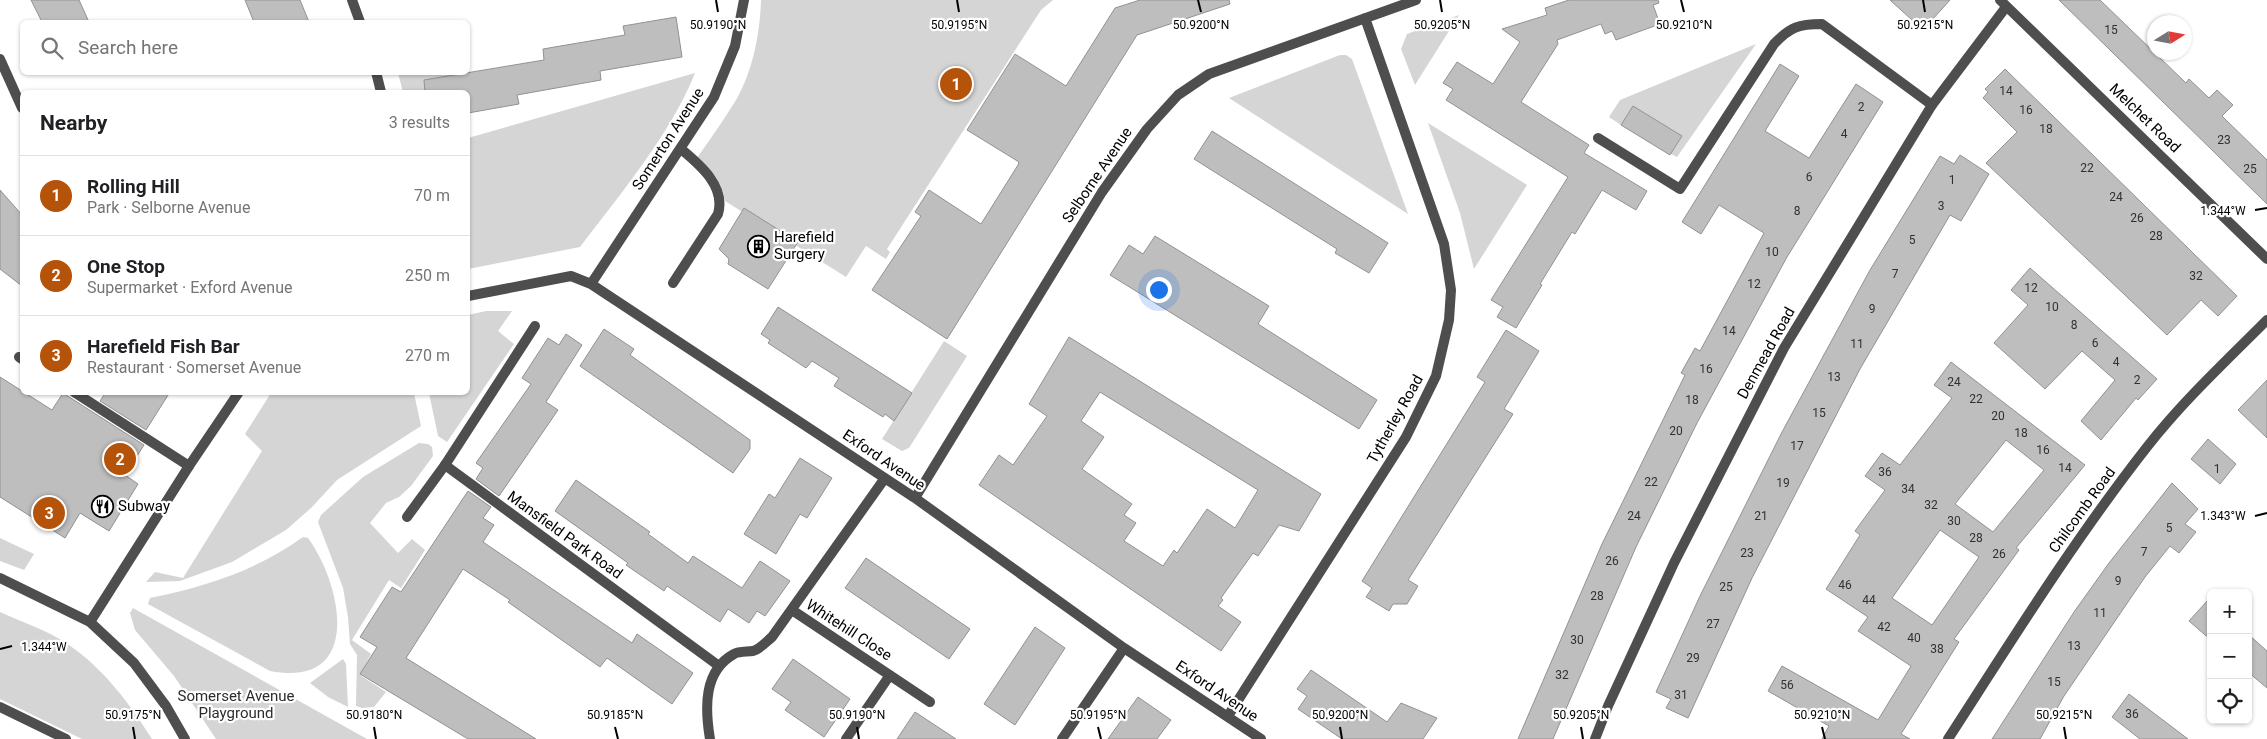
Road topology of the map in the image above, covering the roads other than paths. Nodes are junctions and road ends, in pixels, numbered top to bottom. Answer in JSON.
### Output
{"nodes":[{"id":1,"x":352,"y":0,"type":"edge"},
{"id":2,"x":744,"y":0,"type":"edge"},
{"id":3,"x":1416,"y":0,"type":"edge"},
{"id":4,"x":2003,"y":3,"type":"edge"},
{"id":5,"x":1365,"y":18,"type":"junction"},
{"id":6,"x":359,"y":20,"type":"edge"},
{"id":7,"x":0,"y":58,"type":"edge"},
{"id":8,"x":377,"y":75,"type":"edge"},
{"id":9,"x":380,"y":90,"type":"edge"},
{"id":10,"x":20,"y":103,"type":"edge"},
{"id":11,"x":1932,"y":105,"type":"junction"},
{"id":12,"x":1598,"y":138,"type":"dead end"},
{"id":13,"x":681,"y":149,"type":"junction"},
{"id":14,"x":2267,"y":259,"type":"edge"},
{"id":15,"x":673,"y":283,"type":"dead end"},
{"id":16,"x":590,"y":284,"type":"junction"},
{"id":17,"x":470,"y":296,"type":"edge"},
{"id":18,"x":2267,"y":320,"type":"edge"},
{"id":19,"x":535,"y":326,"type":"dead end"},
{"id":20,"x":79,"y":395,"type":"edge"},
{"id":21,"x":237,"y":395,"type":"edge"},
{"id":22,"x":445,"y":465,"type":"junction"},
{"id":23,"x":189,"y":466,"type":"junction"},
{"id":24,"x":885,"y":478,"type":"junction"},
{"id":25,"x":915,"y":498,"type":"junction"},
{"id":26,"x":406,"y":517,"type":"dead end"},
{"id":27,"x":0,"y":578,"type":"edge"},
{"id":28,"x":792,"y":610,"type":"junction"},
{"id":29,"x":90,"y":622,"type":"junction"},
{"id":30,"x":1124,"y":648,"type":"junction"},
{"id":31,"x":719,"y":666,"type":"junction"},
{"id":32,"x":890,"y":675,"type":"junction"},
{"id":33,"x":930,"y":702,"type":"dead end"},
{"id":34,"x":0,"y":707,"type":"edge"},
{"id":35,"x":1228,"y":716,"type":"junction"},
{"id":36,"x":66,"y":739,"type":"edge"},
{"id":37,"x":185,"y":739,"type":"edge"},
{"id":38,"x":710,"y":739,"type":"edge"},
{"id":39,"x":846,"y":739,"type":"edge"},
{"id":40,"x":1062,"y":739,"type":"edge"},
{"id":41,"x":1261,"y":739,"type":"edge"},
{"id":42,"x":1596,"y":739,"type":"edge"},
{"id":43,"x":1948,"y":739,"type":"edge"}],
"edges":[{"from":1,"to":6,"type":"street"},
{"from":2,"to":13,"type":"street","name":"Somerton Avenue"},
{"from":3,"to":5,"type":"street","name":"Selborne Avenue"},
{"from":4,"to":11,"type":"street","name":"Denmead Road"},
{"from":4,"to":14,"type":"street","name":"Melchet Road"},
{"from":5,"to":25,"type":"street","name":"Selborne Avenue"},
{"from":5,"to":35,"type":"street","name":"Tytherley Road"},
{"from":7,"to":10,"type":"street"},
{"from":8,"to":9,"type":"street"},
{"from":11,"to":12,"type":"street"},
{"from":11,"to":42,"type":"street","name":"Denmead Road"},
{"from":13,"to":15,"type":"street"},
{"from":13,"to":16,"type":"street","name":"Somerton Avenue"},
{"from":16,"to":17,"type":"street","name":"Exford Avenue"},
{"from":16,"to":24,"type":"street","name":"Exford Avenue"},
{"from":18,"to":43,"type":"street","name":"Chilcomb Road"},
{"from":19,"to":22,"type":"street"},
{"from":20,"to":23,"type":"street"},
{"from":21,"to":23,"type":"street"},
{"from":22,"to":26,"type":"street"},
{"from":22,"to":31,"type":"street","name":"Mansfield Park Road"},
{"from":23,"to":29,"type":"street"},
{"from":24,"to":25,"type":"street","name":"Exford Avenue"},
{"from":24,"to":28,"type":"street"},
{"from":25,"to":30,"type":"street","name":"Exford Avenue"},
{"from":27,"to":29,"type":"street"},
{"from":28,"to":31,"type":"street"},
{"from":28,"to":32,"type":"street","name":"Whitehill Close"},
{"from":29,"to":37,"type":"street"},
{"from":30,"to":35,"type":"street","name":"Exford Avenue"},
{"from":30,"to":40,"type":"street"},
{"from":31,"to":38,"type":"street"},
{"from":32,"to":33,"type":"street","name":"Whitehill Close"},
{"from":32,"to":39,"type":"street","name":"Whitehill Close"},
{"from":34,"to":36,"type":"street"},
{"from":35,"to":41,"type":"street","name":"Exford Avenue"}]}
